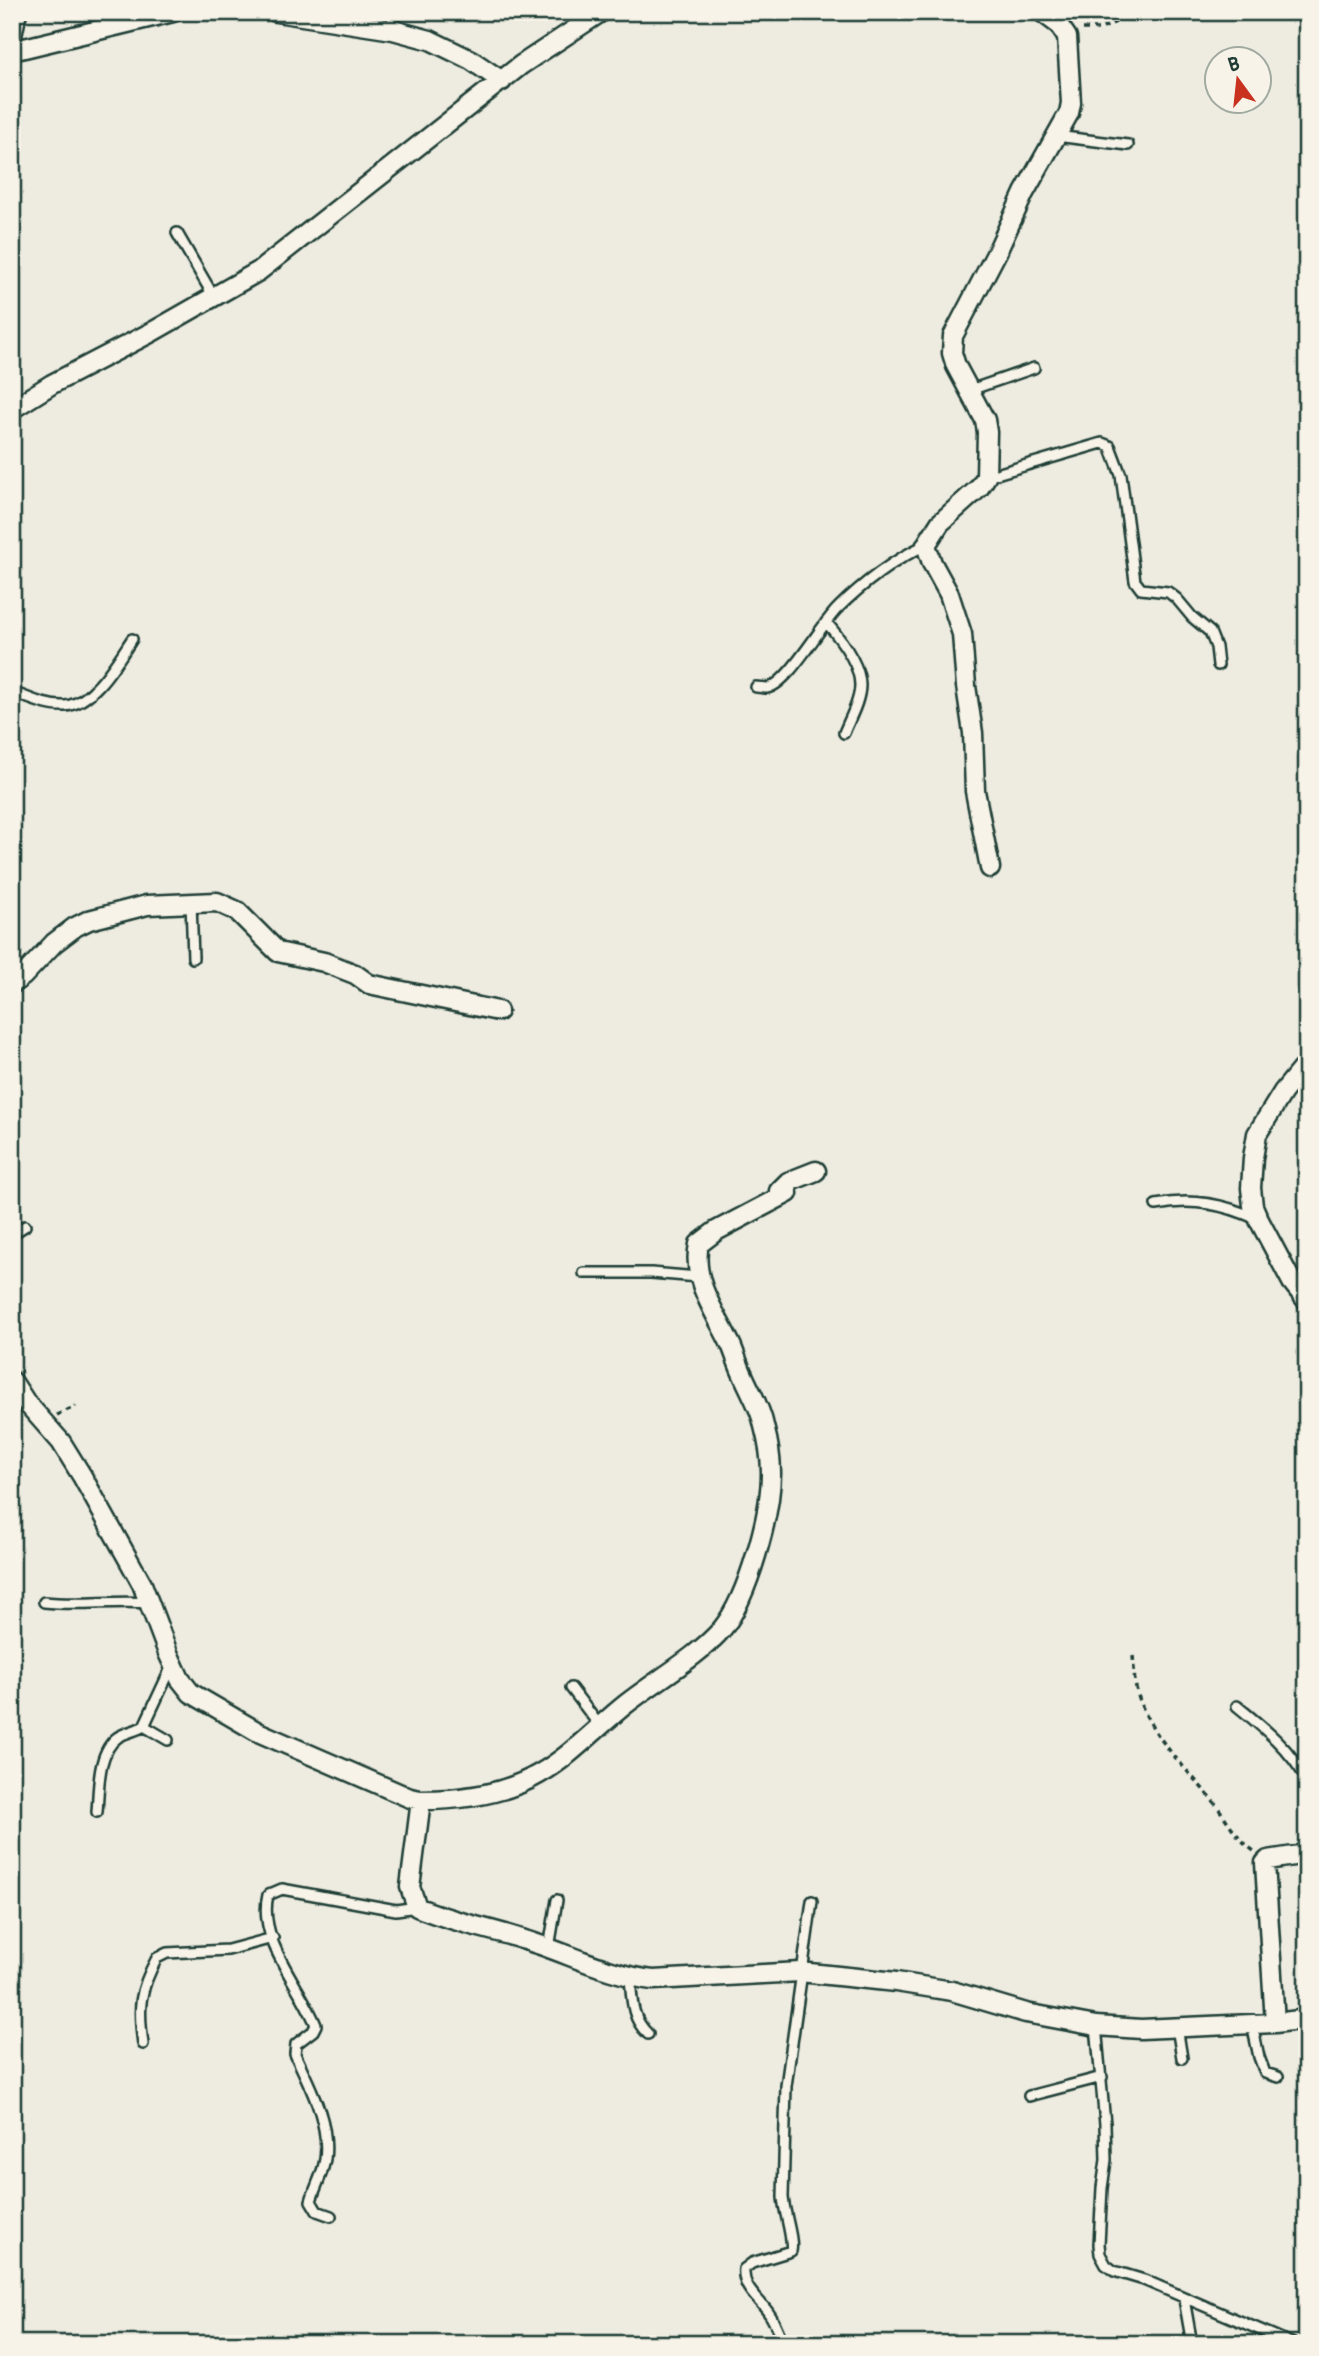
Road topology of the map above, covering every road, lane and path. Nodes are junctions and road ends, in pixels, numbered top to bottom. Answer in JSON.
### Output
{"nodes":[{"id":1,"x":17,"y":12,"type":"edge"},
{"id":2,"x":173,"y":12,"type":"edge"},
{"id":3,"x":276,"y":12,"type":"edge"},
{"id":4,"x":601,"y":12,"type":"edge"},
{"id":5,"x":1042,"y":12,"type":"edge"},
{"id":6,"x":1137,"y":12,"type":"edge"},
{"id":7,"x":393,"y":21,"type":"edge"},
{"id":8,"x":1064,"y":30,"type":"junction"},
{"id":9,"x":12,"y":36,"type":"edge"},
{"id":10,"x":12,"y":51,"type":"edge"},
{"id":11,"x":502,"y":80,"type":"junction"},
{"id":12,"x":1056,"y":136,"type":"junction"},
{"id":13,"x":1128,"y":145,"type":"dead end"},
{"id":14,"x":177,"y":233,"type":"dead end"},
{"id":15,"x":214,"y":297,"type":"junction"},
{"id":16,"x":1034,"y":368,"type":"dead end"},
{"id":17,"x":970,"y":390,"type":"junction"},
{"id":18,"x":12,"y":409,"type":"edge"},
{"id":19,"x":986,"y":477,"type":"junction"},
{"id":20,"x":926,"y":545,"type":"junction"},
{"id":21,"x":826,"y":622,"type":"junction"},
{"id":22,"x":132,"y":639,"type":"dead end"},
{"id":23,"x":1218,"y":666,"type":"dead end"},
{"id":24,"x":756,"y":687,"type":"dead end"},
{"id":25,"x":12,"y":692,"type":"edge"},
{"id":26,"x":844,"y":733,"type":"dead end"},
{"id":27,"x":990,"y":869,"type":"dead end"},
{"id":28,"x":191,"y":903,"type":"junction"},
{"id":29,"x":193,"y":958,"type":"dead end"},
{"id":30,"x":1304,"y":964,"type":"dead end"},
{"id":31,"x":1307,"y":977,"type":"edge"},
{"id":32,"x":12,"y":984,"type":"edge"},
{"id":33,"x":498,"y":1010,"type":"dead end"},
{"id":34,"x":1307,"y":1067,"type":"edge"},
{"id":35,"x":816,"y":1171,"type":"dead end"},
{"id":36,"x":1156,"y":1205,"type":"dead end"},
{"id":37,"x":1259,"y":1220,"type":"junction"},
{"id":38,"x":25,"y":1226,"type":"dead end"},
{"id":39,"x":12,"y":1234,"type":"edge"},
{"id":40,"x":584,"y":1273,"type":"dead end"},
{"id":41,"x":698,"y":1277,"type":"junction"},
{"id":42,"x":1307,"y":1301,"type":"edge"},
{"id":43,"x":12,"y":1381,"type":"edge"},
{"id":44,"x":44,"y":1602,"type":"dead end"},
{"id":45,"x":149,"y":1603,"type":"junction"},
{"id":46,"x":1133,"y":1656,"type":"dead end"},
{"id":47,"x":173,"y":1664,"type":"junction"},
{"id":48,"x":571,"y":1688,"type":"dead end"},
{"id":49,"x":1237,"y":1706,"type":"dead end"},
{"id":50,"x":599,"y":1725,"type":"junction"},
{"id":51,"x":144,"y":1726,"type":"junction"},
{"id":52,"x":168,"y":1740,"type":"dead end"},
{"id":53,"x":1307,"y":1780,"type":"edge"},
{"id":54,"x":421,"y":1800,"type":"junction"},
{"id":55,"x":97,"y":1812,"type":"dead end"},
{"id":56,"x":1307,"y":1850,"type":"edge"},
{"id":57,"x":1268,"y":1860,"type":"junction"},
{"id":58,"x":557,"y":1900,"type":"dead end"},
{"id":59,"x":811,"y":1901,"type":"dead end"},
{"id":60,"x":417,"y":1907,"type":"junction"},
{"id":61,"x":273,"y":1938,"type":"junction"},
{"id":62,"x":549,"y":1948,"type":"junction"},
{"id":63,"x":800,"y":1972,"type":"junction"},
{"id":64,"x":630,"y":1977,"type":"junction"},
{"id":65,"x":1307,"y":2019,"type":"edge"},
{"id":66,"x":1275,"y":2023,"type":"junction"},
{"id":67,"x":1252,"y":2024,"type":"junction"},
{"id":68,"x":1096,"y":2026,"type":"junction"},
{"id":69,"x":1177,"y":2027,"type":"junction"},
{"id":70,"x":648,"y":2034,"type":"dead end"},
{"id":71,"x":143,"y":2044,"type":"dead end"},
{"id":72,"x":1182,"y":2057,"type":"dead end"},
{"id":73,"x":1102,"y":2077,"type":"junction"},
{"id":74,"x":1278,"y":2077,"type":"dead end"},
{"id":75,"x":1030,"y":2096,"type":"dead end"},
{"id":76,"x":331,"y":2216,"type":"dead end"},
{"id":77,"x":1184,"y":2299,"type":"junction"},
{"id":78,"x":783,"y":2344,"type":"edge"},
{"id":79,"x":1192,"y":2344,"type":"edge"},
{"id":80,"x":1293,"y":2344,"type":"edge"}],
"edges":[{"from":1,"to":9,"type":"street"},
{"from":2,"to":10,"type":"street"},
{"from":3,"to":7,"type":"street"},
{"from":4,"to":11,"type":"street"},
{"from":5,"to":8,"type":"street"},
{"from":6,"to":8,"type":"path"},
{"from":7,"to":11,"type":"street"},
{"from":8,"to":12,"type":"street"},
{"from":11,"to":15,"type":"street"},
{"from":12,"to":13,"type":"lane"},
{"from":12,"to":17,"type":"street"},
{"from":14,"to":15,"type":"lane"},
{"from":15,"to":18,"type":"street"},
{"from":16,"to":17,"type":"lane"},
{"from":17,"to":19,"type":"street"},
{"from":19,"to":20,"type":"street"},
{"from":19,"to":23,"type":"lane"},
{"from":20,"to":21,"type":"lane"},
{"from":20,"to":27,"type":"street"},
{"from":21,"to":24,"type":"lane"},
{"from":21,"to":26,"type":"lane"},
{"from":22,"to":25,"type":"lane"},
{"from":28,"to":29,"type":"lane"},
{"from":28,"to":32,"type":"street"},
{"from":28,"to":33,"type":"street"},
{"from":30,"to":31,"type":"lane"},
{"from":34,"to":37,"type":"street"},
{"from":35,"to":41,"type":"street"},
{"from":36,"to":37,"type":"lane"},
{"from":37,"to":42,"type":"street"},
{"from":38,"to":39,"type":"lane"},
{"from":40,"to":41,"type":"lane"},
{"from":41,"to":50,"type":"street"},
{"from":43,"to":45,"type":"street"},
{"from":44,"to":45,"type":"lane"},
{"from":45,"to":47,"type":"street"},
{"from":46,"to":57,"type":"path"},
{"from":47,"to":51,"type":"lane"},
{"from":47,"to":54,"type":"street"},
{"from":48,"to":50,"type":"lane"},
{"from":49,"to":53,"type":"lane"},
{"from":50,"to":54,"type":"street"},
{"from":51,"to":52,"type":"lane"},
{"from":51,"to":55,"type":"lane"},
{"from":54,"to":60,"type":"street"},
{"from":56,"to":57,"type":"street"},
{"from":57,"to":66,"type":"street"},
{"from":58,"to":62,"type":"lane"},
{"from":59,"to":63,"type":"lane"},
{"from":60,"to":61,"type":"lane"},
{"from":60,"to":62,"type":"street"},
{"from":61,"to":71,"type":"lane"},
{"from":61,"to":76,"type":"lane"},
{"from":62,"to":64,"type":"street"},
{"from":63,"to":64,"type":"street"},
{"from":63,"to":68,"type":"street"},
{"from":63,"to":78,"type":"lane"},
{"from":64,"to":70,"type":"lane"},
{"from":65,"to":66,"type":"street"},
{"from":66,"to":67,"type":"street"},
{"from":67,"to":69,"type":"street"},
{"from":67,"to":74,"type":"lane"},
{"from":68,"to":69,"type":"street"},
{"from":68,"to":73,"type":"lane"},
{"from":69,"to":72,"type":"lane"},
{"from":73,"to":75,"type":"lane"},
{"from":73,"to":77,"type":"lane"},
{"from":77,"to":79,"type":"lane"},
{"from":77,"to":80,"type":"lane"}]}
